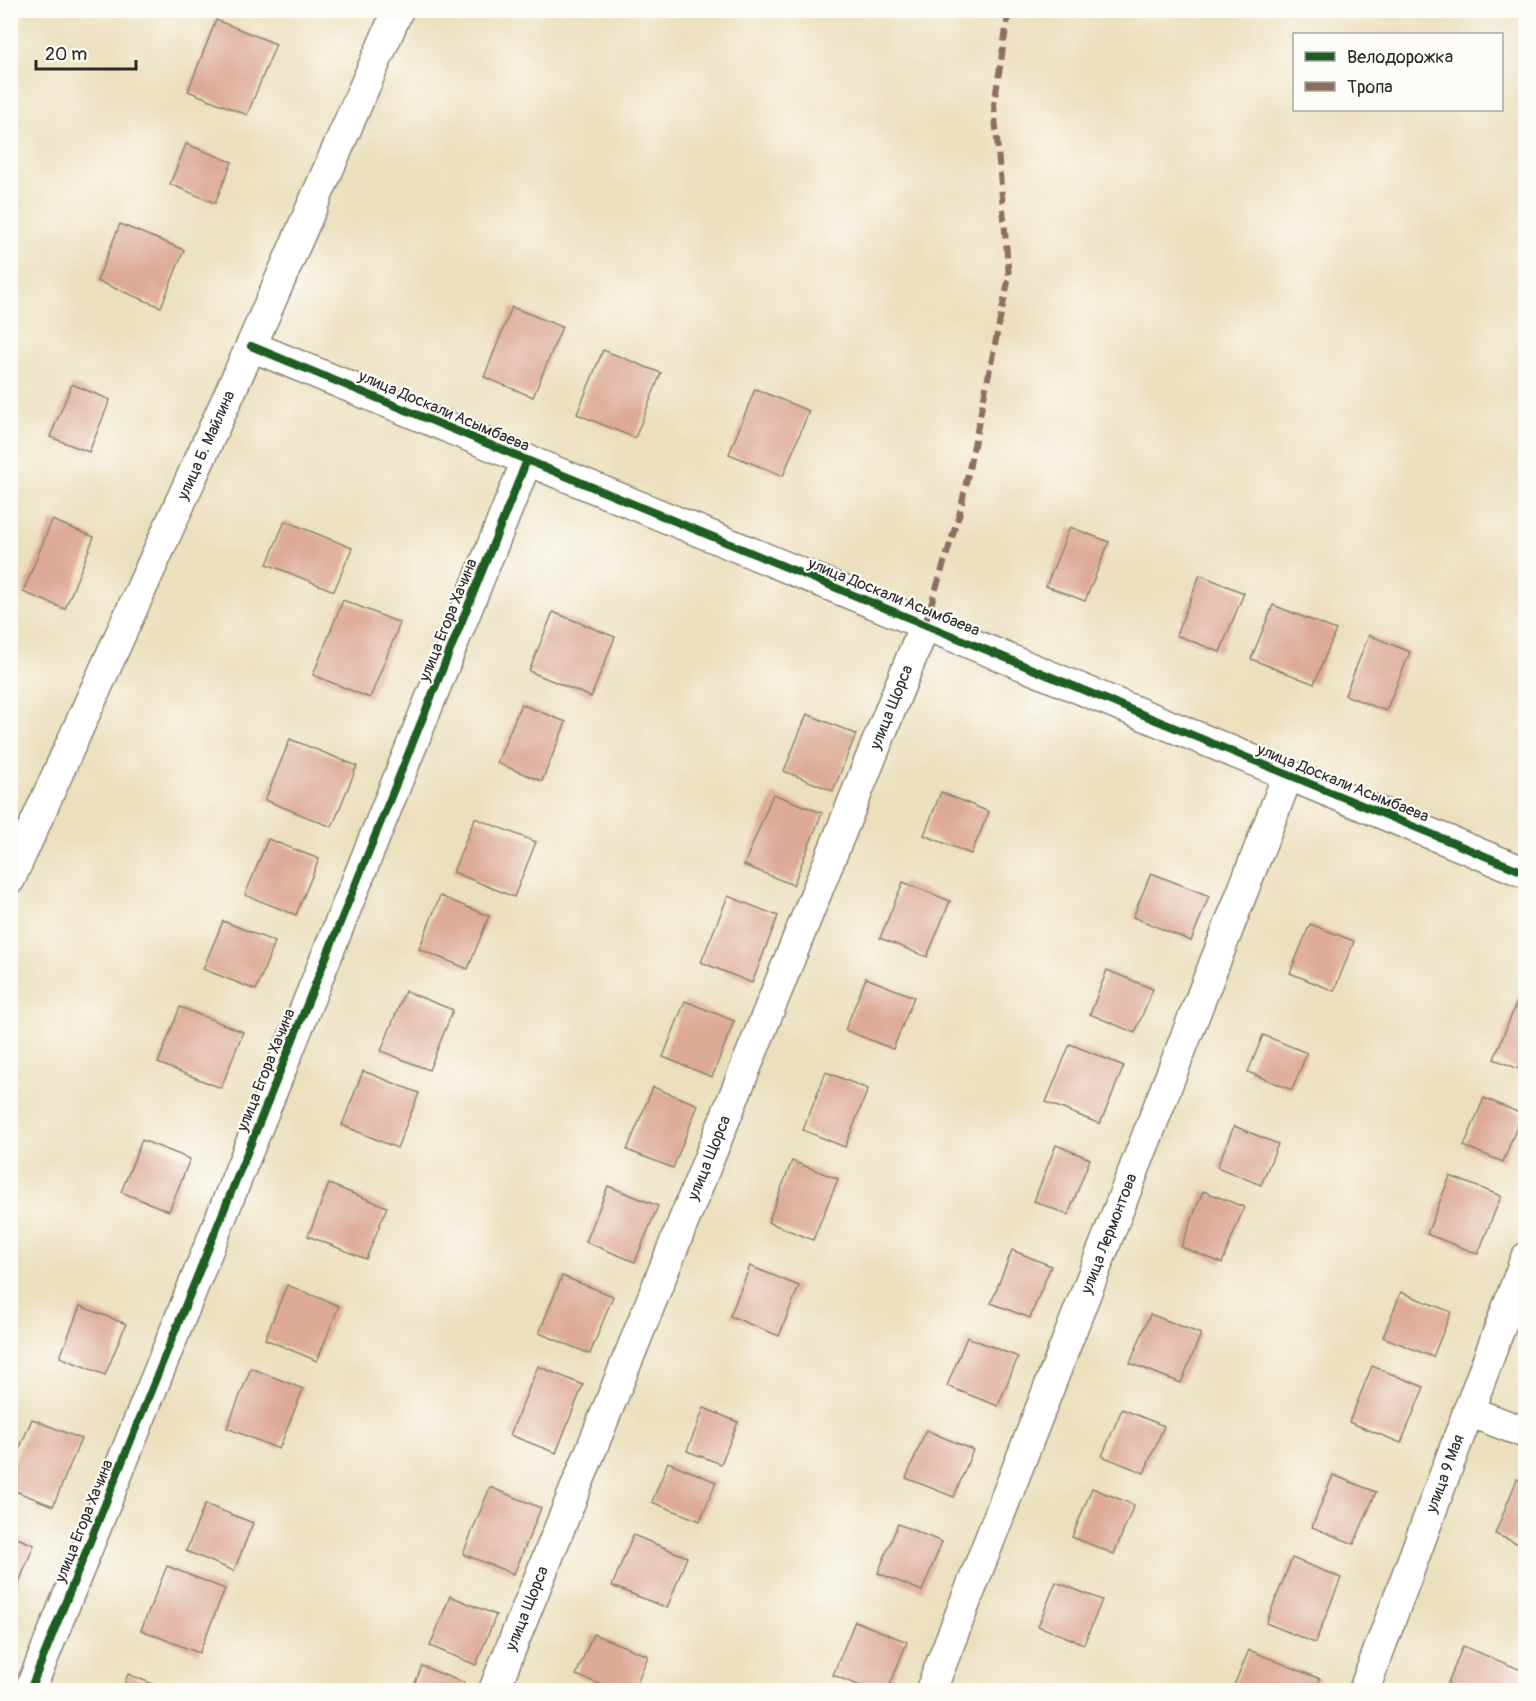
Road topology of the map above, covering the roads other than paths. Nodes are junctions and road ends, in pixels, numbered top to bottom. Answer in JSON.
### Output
{"nodes":[{"id":1,"x":398,"y":10,"type":"edge"},
{"id":2,"x":251,"y":346,"type":"junction"},
{"id":3,"x":527,"y":460,"type":"junction"},
{"id":4,"x":925,"y":624,"type":"junction"},
{"id":5,"x":1288,"y":775,"type":"junction"},
{"id":6,"x":1526,"y":873,"type":"edge"},
{"id":7,"x":10,"y":879,"type":"edge"},
{"id":8,"x":1526,"y":1258,"type":"edge"},
{"id":9,"x":1468,"y":1411,"type":"junction"},
{"id":10,"x":1526,"y":1434,"type":"edge"},
{"id":11,"x":30,"y":1690,"type":"edge"},
{"id":12,"x":494,"y":1690,"type":"edge"},
{"id":13,"x":930,"y":1690,"type":"edge"},
{"id":14,"x":1364,"y":1690,"type":"edge"}],
"edges":[{"from":1,"to":2,"type":"street","name":"улица Б. Майлина"},
{"from":2,"to":3,"type":"street","name":"улица Доскали Асымбаева"},
{"from":2,"to":7,"type":"street","name":"улица Б. Майлина"},
{"from":3,"to":4,"type":"street","name":"улица Доскали Асымбаева"},
{"from":3,"to":11,"type":"street","name":"улица Егора Хачина"},
{"from":4,"to":5,"type":"street","name":"улица Доскали Асымбаева"},
{"from":4,"to":12,"type":"street","name":"улица Щорса"},
{"from":5,"to":6,"type":"street","name":"улица Доскали Асымбаева"},
{"from":5,"to":13,"type":"street","name":"улица Лермонтова"},
{"from":8,"to":9,"type":"street","name":"улица 9 Мая"},
{"from":9,"to":10,"type":"street"},
{"from":9,"to":14,"type":"street","name":"улица 9 Мая"}]}
